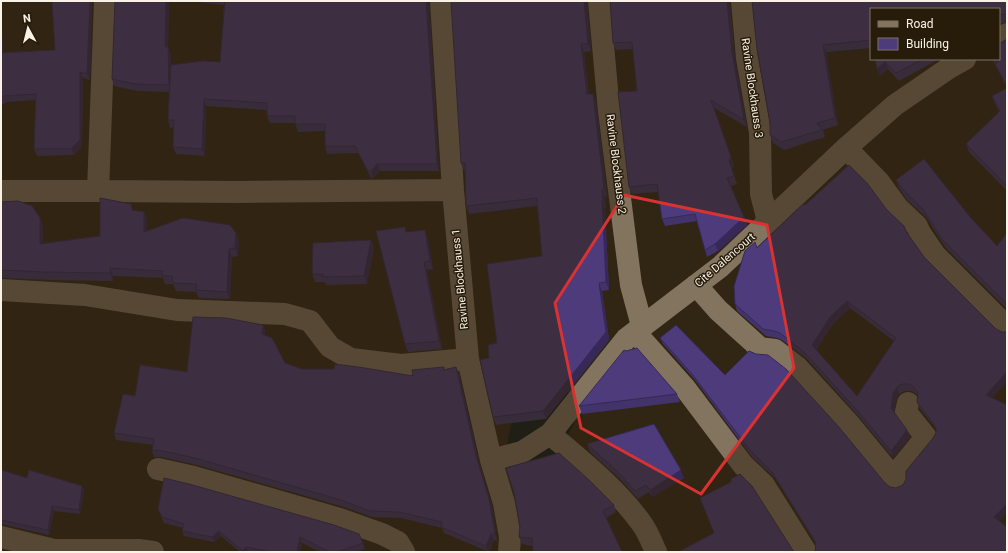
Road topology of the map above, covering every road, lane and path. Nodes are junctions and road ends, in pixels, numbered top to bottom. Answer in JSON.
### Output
{"nodes":[{"id":1,"x":105,"y":1,"type":"edge"},
{"id":2,"x":441,"y":1,"type":"edge"},
{"id":3,"x":599,"y":1,"type":"edge"},
{"id":4,"x":742,"y":1,"type":"edge"},
{"id":5,"x":962,"y":60,"type":"edge"},
{"id":6,"x":846,"y":148,"type":"junction"},
{"id":7,"x":453,"y":190,"type":"junction"},
{"id":8,"x":1,"y":191,"type":"edge"},
{"id":9,"x":98,"y":191,"type":"junction"},
{"id":10,"x":768,"y":221,"type":"junction"},
{"id":11,"x":696,"y":285,"type":"junction"},
{"id":12,"x":1,"y":290,"type":"edge"},
{"id":13,"x":1007,"y":327,"type":"edge"},
{"id":14,"x":638,"y":329,"type":"junction"},
{"id":15,"x":468,"y":359,"type":"junction"},
{"id":16,"x":908,"y":403,"type":"dead end"},
{"id":17,"x":550,"y":434,"type":"junction"},
{"id":18,"x":491,"y":460,"type":"junction"},
{"id":19,"x":158,"y":469,"type":"dead end"},
{"id":20,"x":5,"y":543,"type":"edge"},
{"id":21,"x":153,"y":552,"type":"edge"},
{"id":22,"x":404,"y":552,"type":"edge"},
{"id":23,"x":509,"y":552,"type":"edge"},
{"id":24,"x":656,"y":552,"type":"edge"},
{"id":25,"x":806,"y":552,"type":"edge"}],
"edges":[{"from":1,"to":9,"type":"street"},
{"from":2,"to":7,"type":"street","name":"Ravine Blockhauss 1"},
{"from":3,"to":14,"type":"street","name":"Ravine Blockhauss 2"},
{"from":4,"to":10,"type":"street","name":"Ravine Blockhauss 3"},
{"from":5,"to":6,"type":"street","name":"Cite Dalencourt"},
{"from":6,"to":10,"type":"street","name":"Cite Dalencourt"},
{"from":6,"to":13,"type":"street"},
{"from":7,"to":9,"type":"street"},
{"from":7,"to":15,"type":"street","name":"Ravine Blockhauss 1"},
{"from":8,"to":9,"type":"street"},
{"from":10,"to":11,"type":"street","name":"Cite Dalencourt"},
{"from":11,"to":14,"type":"street","name":"Cite Dalencourt"},
{"from":11,"to":16,"type":"street"},
{"from":12,"to":15,"type":"street"},
{"from":14,"to":17,"type":"street","name":"Cite Dalencourt"},
{"from":14,"to":25,"type":"street"},
{"from":15,"to":18,"type":"street","name":"Ravine Blockhauss 1"},
{"from":17,"to":18,"type":"street","name":"Cite Dalencourt"},
{"from":17,"to":24,"type":"street"},
{"from":18,"to":23,"type":"street","name":"Ravine Blockhauss 1"},
{"from":19,"to":22,"type":"street"},
{"from":20,"to":21,"type":"street"}]}
